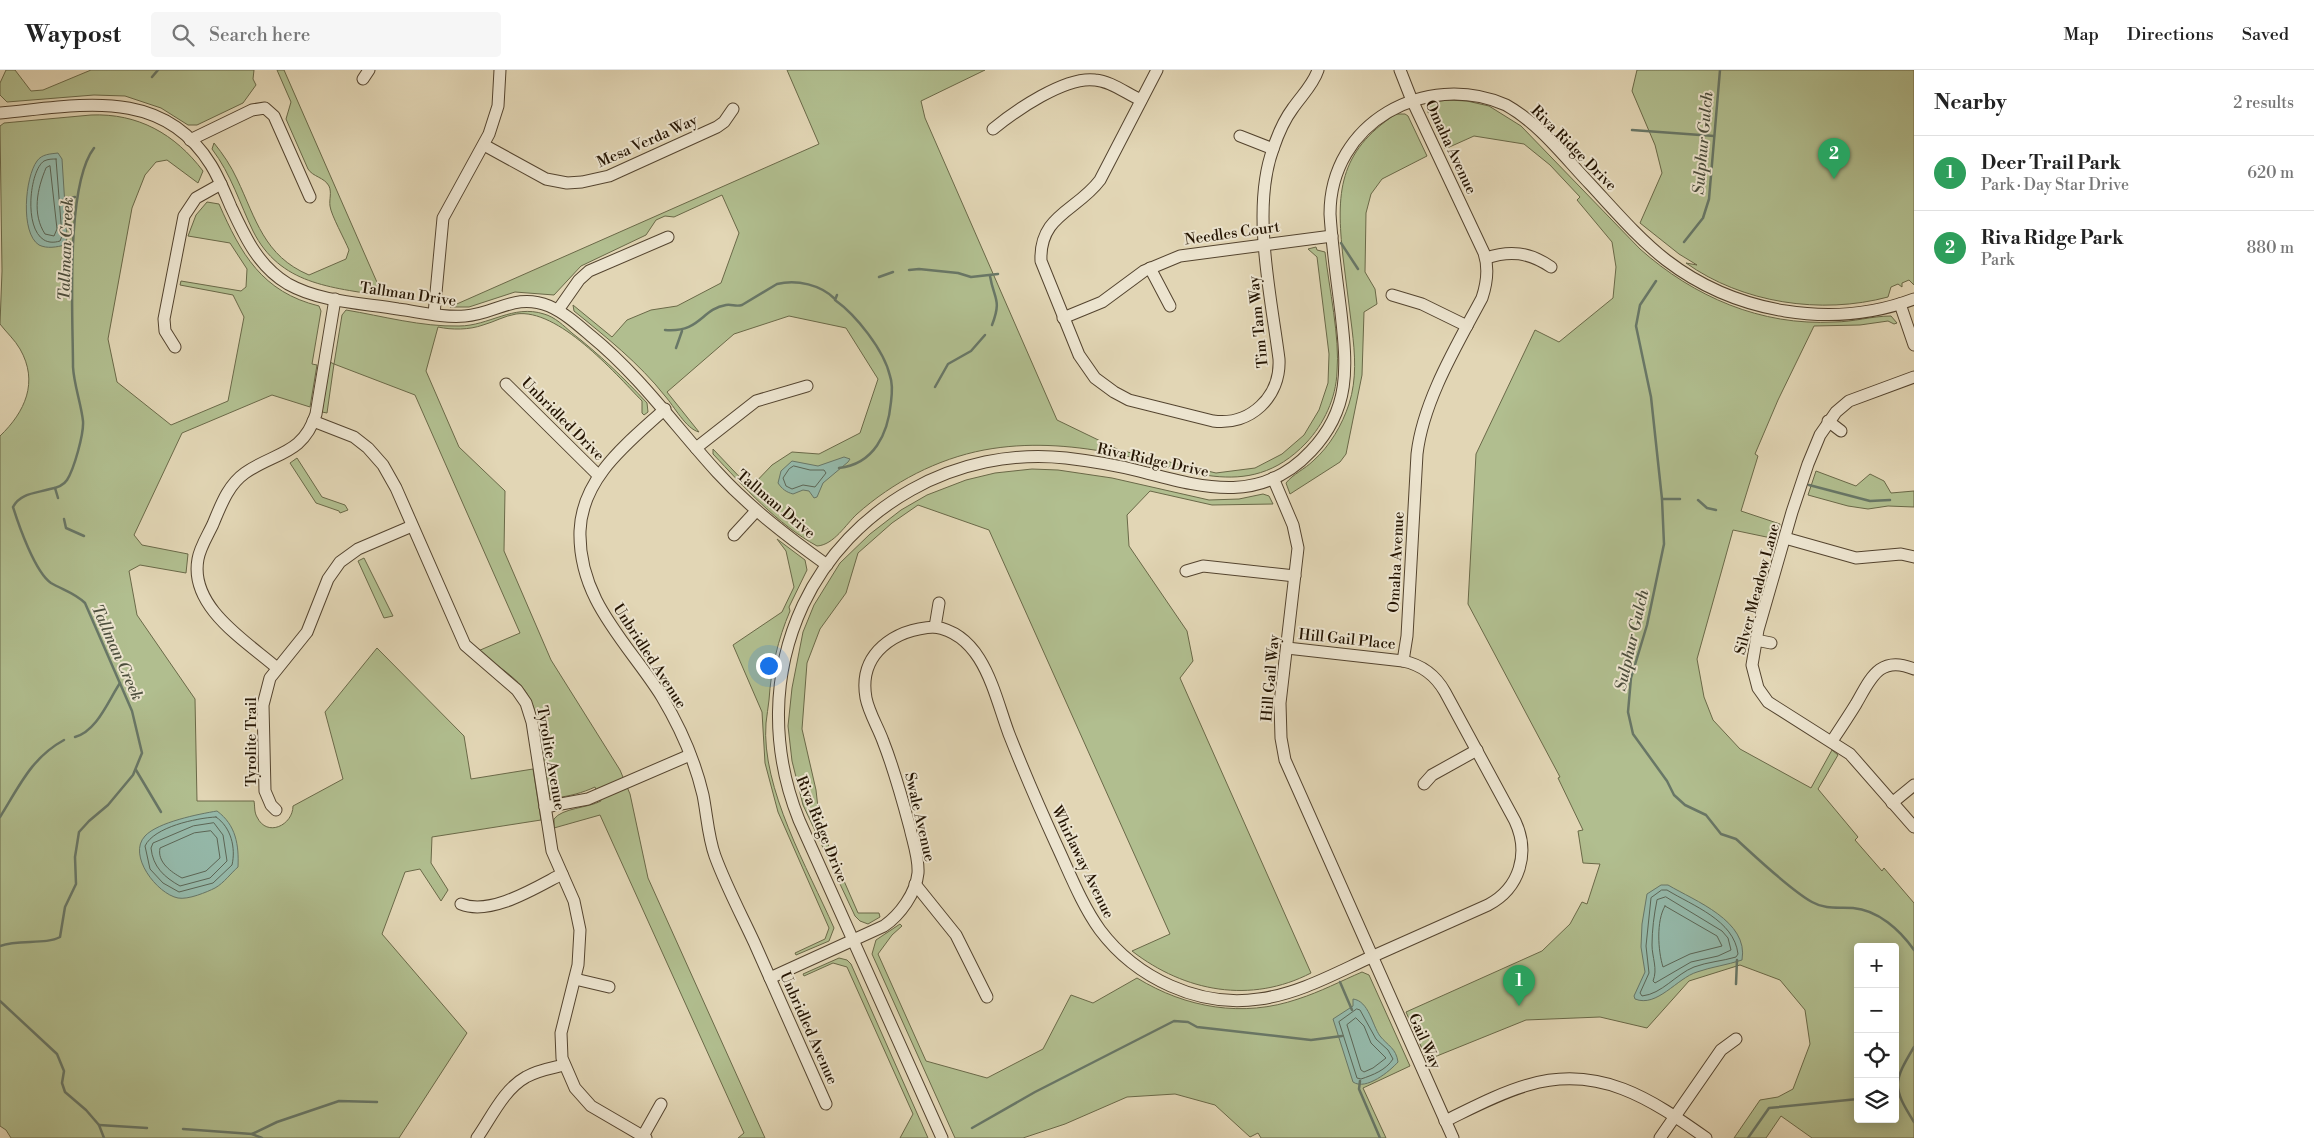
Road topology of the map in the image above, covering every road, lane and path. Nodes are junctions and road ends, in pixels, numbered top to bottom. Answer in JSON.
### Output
{"nodes":[{"id":1,"x":500,"y":70,"type":"edge"},
{"id":2,"x":1157,"y":70,"type":"edge"},
{"id":3,"x":1318,"y":70,"type":"edge"},
{"id":4,"x":1400,"y":70,"type":"edge"},
{"id":5,"x":1411,"y":98,"type":"junction"},
{"id":6,"x":1141,"y":100,"type":"junction"},
{"id":7,"x":733,"y":109,"type":"dead end"},
{"id":8,"x":0,"y":113,"type":"edge"},
{"id":9,"x":993,"y":129,"type":"dead end"},
{"id":10,"x":1240,"y":136,"type":"dead end"},
{"id":11,"x":190,"y":140,"type":"junction"},
{"id":12,"x":484,"y":145,"type":"junction"},
{"id":13,"x":1273,"y":150,"type":"junction"},
{"id":14,"x":221,"y":184,"type":"junction"},
{"id":15,"x":310,"y":197,"type":"dead end"},
{"id":16,"x":1332,"y":236,"type":"junction"},
{"id":17,"x":668,"y":237,"type":"dead end"},
{"id":18,"x":1265,"y":244,"type":"junction"},
{"id":19,"x":1486,"y":258,"type":"junction"},
{"id":20,"x":1551,"y":267,"type":"dead end"},
{"id":21,"x":1150,"y":268,"type":"junction"},
{"id":22,"x":1392,"y":295,"type":"dead end"},
{"id":23,"x":335,"y":299,"type":"junction"},
{"id":24,"x":1914,"y":301,"type":"edge"},
{"id":25,"x":1900,"y":304,"type":"junction"},
{"id":26,"x":1170,"y":306,"type":"dead end"},
{"id":27,"x":558,"y":310,"type":"junction"},
{"id":28,"x":434,"y":314,"type":"junction"},
{"id":29,"x":1063,"y":318,"type":"junction"},
{"id":30,"x":1467,"y":326,"type":"junction"},
{"id":31,"x":1914,"y":345,"type":"edge"},
{"id":32,"x":175,"y":347,"type":"dead end"},
{"id":33,"x":1914,"y":377,"type":"edge"},
{"id":34,"x":506,"y":384,"type":"dead end"},
{"id":35,"x":807,"y":386,"type":"dead end"},
{"id":36,"x":665,"y":409,"type":"junction"},
{"id":37,"x":313,"y":421,"type":"junction"},
{"id":38,"x":1828,"y":421,"type":"junction"},
{"id":39,"x":1841,"y":431,"type":"dead end"},
{"id":40,"x":696,"y":448,"type":"junction"},
{"id":41,"x":598,"y":475,"type":"junction"},
{"id":42,"x":1273,"y":478,"type":"junction"},
{"id":43,"x":756,"y":511,"type":"junction"},
{"id":44,"x":412,"y":526,"type":"junction"},
{"id":45,"x":734,"y":535,"type":"dead end"},
{"id":46,"x":1785,"y":538,"type":"junction"},
{"id":47,"x":1914,"y":557,"type":"edge"},
{"id":48,"x":827,"y":565,"type":"junction"},
{"id":49,"x":1186,"y":571,"type":"dead end"},
{"id":50,"x":1295,"y":576,"type":"junction"},
{"id":51,"x":939,"y":603,"type":"dead end"},
{"id":52,"x":935,"y":627,"type":"junction"},
{"id":53,"x":1756,"y":640,"type":"junction"},
{"id":54,"x":1771,"y":643,"type":"dead end"},
{"id":55,"x":1287,"y":648,"type":"junction"},
{"id":56,"x":1403,"y":661,"type":"junction"},
{"id":57,"x":277,"y":668,"type":"junction"},
{"id":58,"x":1914,"y":669,"type":"edge"},
{"id":59,"x":1832,"y":741,"type":"junction"},
{"id":60,"x":1477,"y":750,"type":"junction"},
{"id":61,"x":690,"y":755,"type":"junction"},
{"id":62,"x":1424,"y":784,"type":"dead end"},
{"id":63,"x":1914,"y":785,"type":"edge"},
{"id":64,"x":1892,"y":803,"type":"junction"},
{"id":65,"x":545,"y":807,"type":"junction"},
{"id":66,"x":276,"y":810,"type":"dead end"},
{"id":67,"x":1914,"y":827,"type":"edge"},
{"id":68,"x":562,"y":874,"type":"junction"},
{"id":69,"x":915,"y":884,"type":"junction"},
{"id":70,"x":461,"y":904,"type":"dead end"},
{"id":71,"x":853,"y":941,"type":"junction"},
{"id":72,"x":1371,"y":957,"type":"junction"},
{"id":73,"x":770,"y":978,"type":"junction"},
{"id":74,"x":574,"y":979,"type":"junction"},
{"id":75,"x":609,"y":987,"type":"dead end"},
{"id":76,"x":987,"y":997,"type":"dead end"},
{"id":77,"x":1736,"y":1039,"type":"dead end"},
{"id":78,"x":564,"y":1065,"type":"junction"},
{"id":79,"x":662,"y":1104,"type":"dead end"},
{"id":80,"x":826,"y":1104,"type":"dead end"},
{"id":81,"x":1675,"y":1116,"type":"junction"},
{"id":82,"x":1445,"y":1121,"type":"junction"},
{"id":83,"x":645,"y":1137,"type":"edge"},
{"id":84,"x":477,"y":1138,"type":"edge"},
{"id":85,"x":942,"y":1138,"type":"edge"},
{"id":86,"x":1452,"y":1138,"type":"edge"},
{"id":87,"x":1660,"y":1138,"type":"edge"},
{"id":88,"x":1706,"y":1138,"type":"edge"}],
"edges":[{"from":1,"to":12,"type":"street"},
{"from":2,"to":6,"type":"street"},
{"from":3,"to":13,"type":"street","name":"Tim Tam Way"},
{"from":4,"to":5,"type":"street","name":"Omaha Avenue"},
{"from":5,"to":16,"type":"street","name":"Riva Ridge Drive"},
{"from":5,"to":19,"type":"street","name":"Omaha Avenue"},
{"from":5,"to":25,"type":"street","name":"Riva Ridge Drive"},
{"from":6,"to":9,"type":"street"},
{"from":6,"to":29,"type":"street","name":"Tim Tam Way"},
{"from":7,"to":12,"type":"street","name":"Mesa Verda Way"},
{"from":8,"to":11,"type":"street","name":"Tallman Drive"},
{"from":10,"to":13,"type":"street"},
{"from":11,"to":14,"type":"street","name":"Tallman Drive"},
{"from":11,"to":15,"type":"street"},
{"from":12,"to":28,"type":"street"},
{"from":13,"to":18,"type":"street","name":"Tim Tam Way"},
{"from":14,"to":23,"type":"street","name":"Tallman Drive"},
{"from":14,"to":32,"type":"street"},
{"from":16,"to":18,"type":"street","name":"Needles Court"},
{"from":16,"to":42,"type":"street","name":"Riva Ridge Drive"},
{"from":17,"to":27,"type":"street"},
{"from":18,"to":21,"type":"street","name":"Needles Court"},
{"from":18,"to":29,"type":"street","name":"Tim Tam Way"},
{"from":19,"to":20,"type":"street"},
{"from":19,"to":30,"type":"street","name":"Omaha Avenue"},
{"from":21,"to":26,"type":"street"},
{"from":21,"to":29,"type":"street","name":"Needles Court"},
{"from":22,"to":30,"type":"street"},
{"from":23,"to":28,"type":"street","name":"Tallman Drive"},
{"from":23,"to":37,"type":"street"},
{"from":24,"to":25,"type":"street","name":"Riva Ridge Drive"},
{"from":25,"to":31,"type":"street"},
{"from":27,"to":28,"type":"street","name":"Tallman Drive"},
{"from":27,"to":36,"type":"street","name":"Tallman Drive"},
{"from":30,"to":56,"type":"street","name":"Omaha Avenue"},
{"from":33,"to":38,"type":"street","name":"Silver Meadow Lane"},
{"from":34,"to":41,"type":"street","name":"Unbridled Drive"},
{"from":35,"to":40,"type":"street"},
{"from":36,"to":40,"type":"street","name":"Tallman Drive"},
{"from":36,"to":41,"type":"street","name":"Unbridled Avenue"},
{"from":37,"to":44,"type":"street","name":"Tyrolite Avenue"},
{"from":37,"to":57,"type":"street"},
{"from":38,"to":39,"type":"street"},
{"from":38,"to":46,"type":"street","name":"Silver Meadow Lane"},
{"from":40,"to":43,"type":"street","name":"Tallman Drive"},
{"from":41,"to":61,"type":"street","name":"Unbridled Avenue"},
{"from":42,"to":48,"type":"street","name":"Riva Ridge Drive"},
{"from":42,"to":50,"type":"street","name":"Hill Gail Way"},
{"from":43,"to":45,"type":"street"},
{"from":43,"to":48,"type":"street","name":"Tallman Drive"},
{"from":44,"to":57,"type":"street","name":"Tyrolite Trail"},
{"from":44,"to":65,"type":"street","name":"Tyrolite Avenue"},
{"from":46,"to":47,"type":"street"},
{"from":46,"to":53,"type":"street","name":"Silver Meadow Lane"},
{"from":48,"to":71,"type":"street","name":"Riva Ridge Drive"},
{"from":49,"to":50,"type":"street"},
{"from":50,"to":55,"type":"street","name":"Hill Gail Way"},
{"from":51,"to":52,"type":"street"},
{"from":52,"to":69,"type":"street","name":"Swale Avenue"},
{"from":52,"to":72,"type":"street","name":"Whirlaway Avenue"},
{"from":53,"to":54,"type":"street"},
{"from":53,"to":59,"type":"street","name":"Silver Meadow Lane"},
{"from":55,"to":56,"type":"street","name":"Hill Gail Place"},
{"from":55,"to":72,"type":"street","name":"Hill Gail Way"},
{"from":56,"to":60,"type":"street"},
{"from":57,"to":66,"type":"street","name":"Tyrolite Trail"},
{"from":58,"to":59,"type":"street"},
{"from":59,"to":64,"type":"street","name":"Silver Meadow Lane"},
{"from":60,"to":62,"type":"street"},
{"from":60,"to":72,"type":"street"},
{"from":61,"to":65,"type":"street"},
{"from":61,"to":73,"type":"street","name":"Unbridled Avenue"},
{"from":63,"to":64,"type":"street"},
{"from":64,"to":67,"type":"street","name":"Silver Meadow Lane"},
{"from":65,"to":68,"type":"street","name":"Tyrolite Avenue"},
{"from":68,"to":70,"type":"street"},
{"from":68,"to":74,"type":"street","name":"Tyrolite Avenue"},
{"from":69,"to":71,"type":"street","name":"Swale Avenue"},
{"from":69,"to":76,"type":"street"},
{"from":71,"to":73,"type":"street","name":"Swale Avenue"},
{"from":71,"to":85,"type":"street","name":"Riva Ridge Drive"},
{"from":72,"to":82,"type":"street","name":"Gail Way"},
{"from":73,"to":80,"type":"street","name":"Unbridled Avenue"},
{"from":74,"to":75,"type":"street"},
{"from":74,"to":78,"type":"street","name":"Tyrolite Avenue"},
{"from":77,"to":81,"type":"street"},
{"from":78,"to":83,"type":"street","name":"Tyrolite Avenue"},
{"from":78,"to":84,"type":"street"},
{"from":79,"to":83,"type":"street"},
{"from":81,"to":82,"type":"street"},
{"from":81,"to":87,"type":"street"},
{"from":81,"to":88,"type":"street"},
{"from":82,"to":86,"type":"street","name":"Gail Way"}]}
